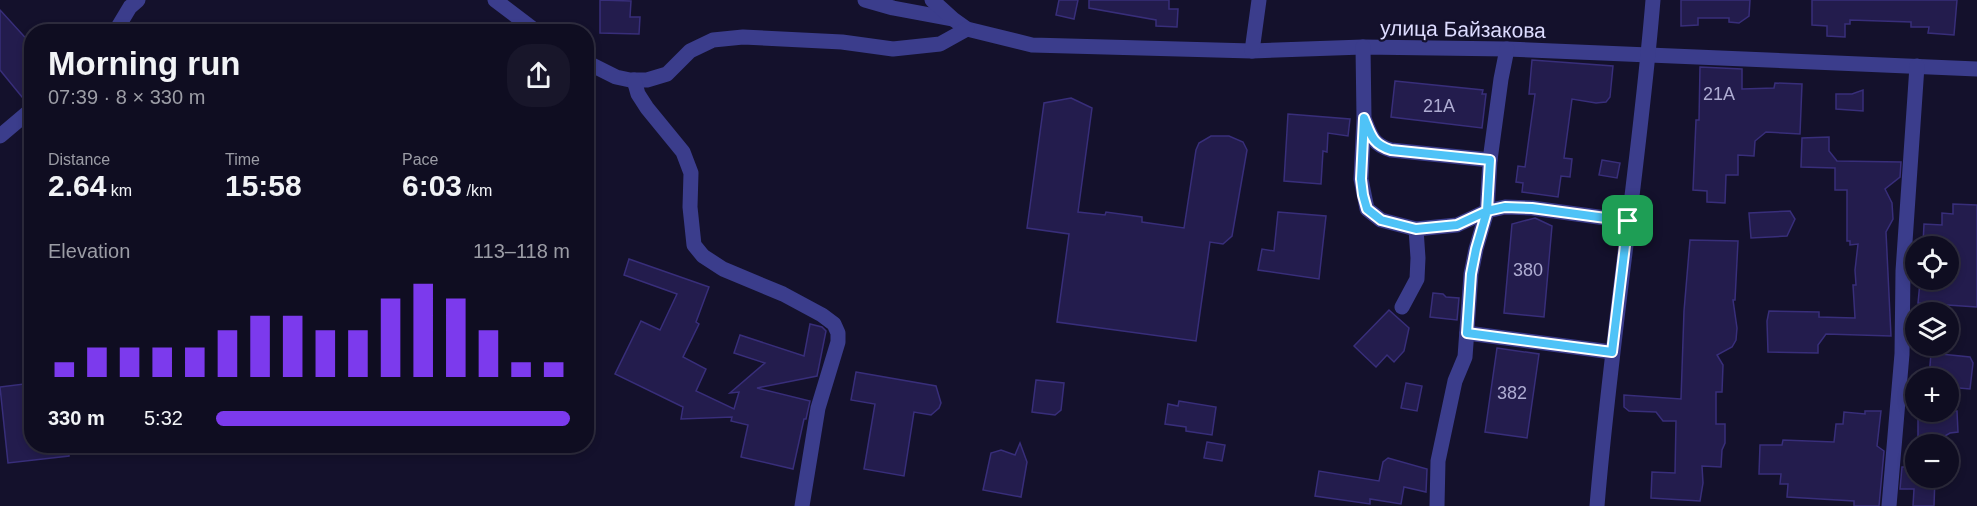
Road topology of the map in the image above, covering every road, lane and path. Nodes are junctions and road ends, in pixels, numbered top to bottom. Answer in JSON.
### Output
{"nodes":[{"id":1,"x":138,"y":0,"type":"edge"},
{"id":2,"x":495,"y":0,"type":"edge"},
{"id":3,"x":865,"y":0,"type":"edge"},
{"id":4,"x":932,"y":0,"type":"edge"},
{"id":5,"x":1259,"y":0,"type":"edge"},
{"id":6,"x":1653,"y":0,"type":"edge"},
{"id":7,"x":953,"y":19,"type":"junction"},
{"id":8,"x":120,"y":24,"type":"edge"},
{"id":9,"x":526,"y":24,"type":"edge"},
{"id":10,"x":967,"y":29,"type":"junction"},
{"id":11,"x":1363,"y":47,"type":"junction"},
{"id":12,"x":1507,"y":49,"type":"junction"},
{"id":13,"x":1252,"y":51,"type":"junction"},
{"id":14,"x":1648,"y":56,"type":"junction"},
{"id":15,"x":594,"y":66,"type":"edge"},
{"id":16,"x":1917,"y":66,"type":"junction"},
{"id":17,"x":1977,"y":69,"type":"edge"},
{"id":18,"x":634,"y":80,"type":"junction"},
{"id":19,"x":24,"y":116,"type":"edge"},
{"id":20,"x":1364,"y":118,"type":"junction"},
{"id":21,"x":0,"y":136,"type":"edge"},
{"id":22,"x":1490,"y":160,"type":"junction"},
{"id":23,"x":1487,"y":211,"type":"junction"},
{"id":24,"x":1628,"y":221,"type":"junction"},
{"id":25,"x":1416,"y":229,"type":"junction"},
{"id":26,"x":1402,"y":307,"type":"dead end"},
{"id":27,"x":1467,"y":333,"type":"junction"},
{"id":28,"x":1612,"y":352,"type":"junction"},
{"id":29,"x":1594,"y":503,"type":"edge"},
{"id":30,"x":802,"y":506,"type":"edge"},
{"id":31,"x":1437,"y":506,"type":"edge"},
{"id":32,"x":1890,"y":506,"type":"edge"}],
"edges":[{"from":1,"to":8,"type":"street"},
{"from":2,"to":9,"type":"street"},
{"from":3,"to":7,"type":"street","name":"улица Байзакова"},
{"from":4,"to":7,"type":"street","name":"улица Байзакова"},
{"from":5,"to":13,"type":"street"},
{"from":6,"to":14,"type":"street"},
{"from":7,"to":10,"type":"street","name":"улица Байзакова"},
{"from":10,"to":13,"type":"street","name":"улица Байзакова"},
{"from":10,"to":18,"type":"street"},
{"from":11,"to":12,"type":"street","name":"улица Байзакова"},
{"from":11,"to":13,"type":"street","name":"улица Байзакова"},
{"from":11,"to":20,"type":"street"},
{"from":12,"to":14,"type":"street","name":"улица Байзакова"},
{"from":12,"to":22,"type":"street"},
{"from":14,"to":16,"type":"street","name":"улица Байзакова"},
{"from":14,"to":24,"type":"street"},
{"from":15,"to":18,"type":"street"},
{"from":16,"to":17,"type":"street","name":"улица Байзакова"},
{"from":16,"to":32,"type":"street"},
{"from":18,"to":30,"type":"street"},
{"from":19,"to":21,"type":"street"},
{"from":20,"to":22,"type":"street"},
{"from":20,"to":25,"type":"street"},
{"from":22,"to":23,"type":"street"},
{"from":23,"to":24,"type":"street"},
{"from":23,"to":25,"type":"street"},
{"from":23,"to":27,"type":"street"},
{"from":24,"to":28,"type":"street"},
{"from":25,"to":26,"type":"street"},
{"from":27,"to":28,"type":"street"},
{"from":27,"to":31,"type":"street"},
{"from":28,"to":29,"type":"street"}]}
